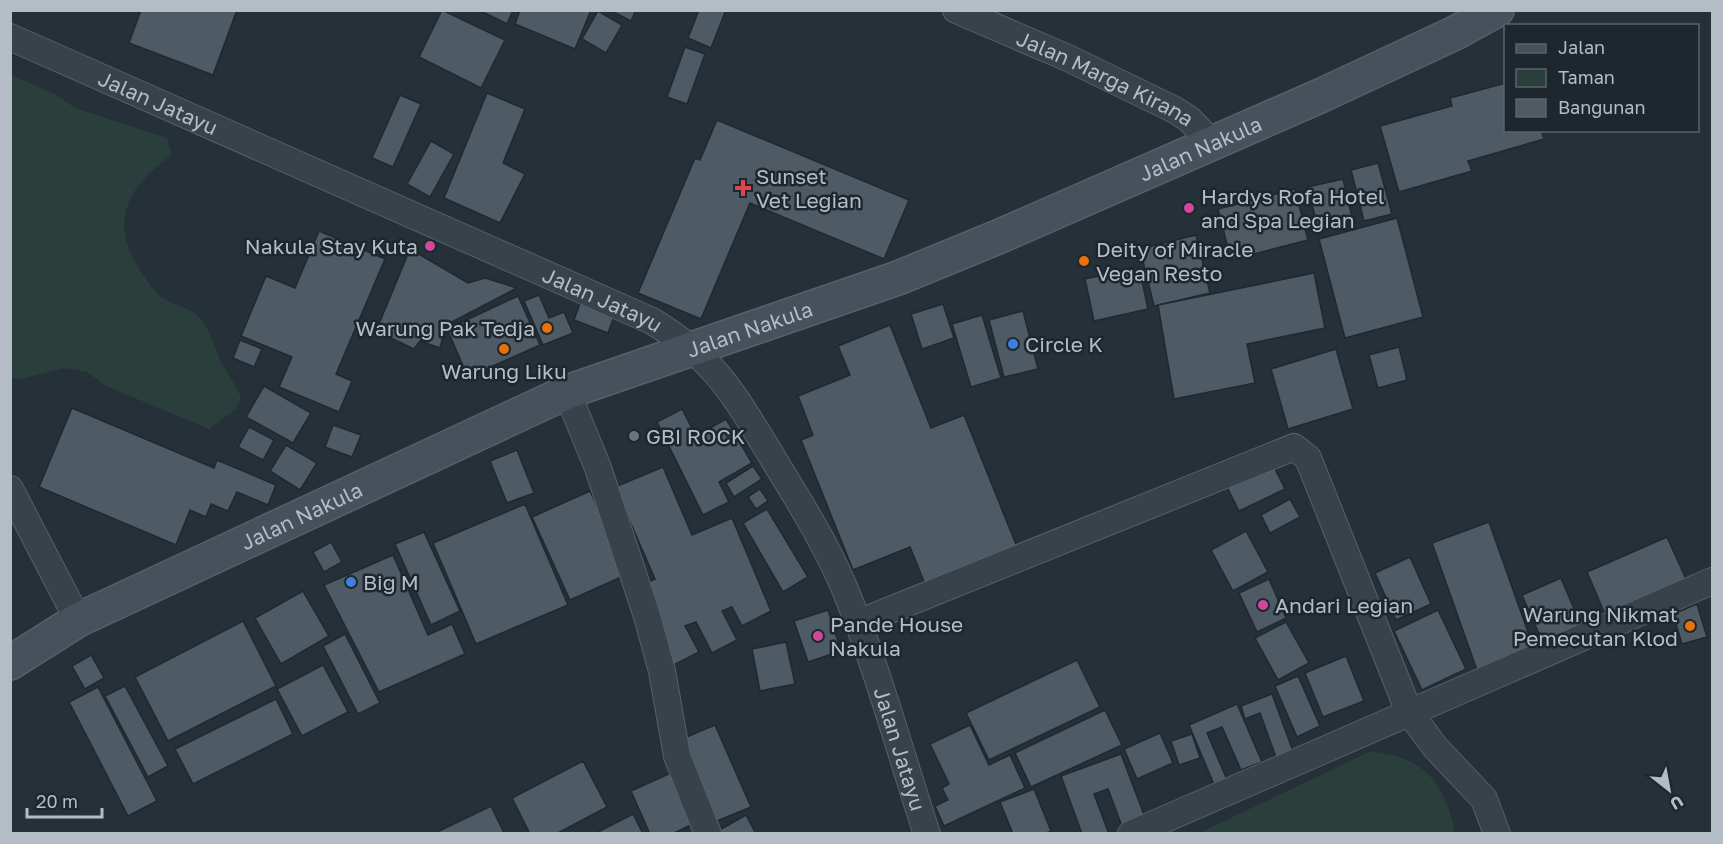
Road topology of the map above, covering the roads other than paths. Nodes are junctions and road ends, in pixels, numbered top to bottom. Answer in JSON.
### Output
{"nodes":[{"id":1,"x":956,"y":10,"type":"edge"},
{"id":2,"x":1497,"y":10,"type":"edge"},
{"id":3,"x":10,"y":37,"type":"edge"},
{"id":4,"x":1212,"y":143,"type":"junction"},
{"id":5,"x":693,"y":348,"type":"junction"},
{"id":6,"x":567,"y":392,"type":"junction"},
{"id":7,"x":10,"y":489,"type":"edge"},
{"id":8,"x":1713,"y":581,"type":"edge"},
{"id":9,"x":78,"y":620,"type":"junction"},
{"id":10,"x":858,"y":623,"type":"junction"},
{"id":11,"x":10,"y":663,"type":"edge"},
{"id":12,"x":1409,"y":712,"type":"junction"},
{"id":13,"x":708,"y":834,"type":"edge"},
{"id":14,"x":927,"y":834,"type":"edge"},
{"id":15,"x":1131,"y":834,"type":"edge"},
{"id":16,"x":1497,"y":834,"type":"edge"}],
"edges":[{"from":1,"to":4,"type":"street","name":"Jalan Marga Kirana"},
{"from":2,"to":4,"type":"main road","name":"Jalan Nakula"},
{"from":3,"to":5,"type":"street","name":"Jalan Jatayu"},
{"from":4,"to":5,"type":"main road","name":"Jalan Nakula"},
{"from":5,"to":6,"type":"main road","name":"Jalan Nakula"},
{"from":5,"to":10,"type":"street","name":"Jalan Jatayu"},
{"from":6,"to":9,"type":"main road","name":"Jalan Nakula"},
{"from":6,"to":13,"type":"street"},
{"from":7,"to":9,"type":"street"},
{"from":8,"to":12,"type":"street"},
{"from":9,"to":11,"type":"main road","name":"Jalan Nakula"},
{"from":10,"to":12,"type":"street"},
{"from":10,"to":14,"type":"street","name":"Jalan Jatayu"},
{"from":12,"to":15,"type":"street"},
{"from":12,"to":16,"type":"street"}]}
